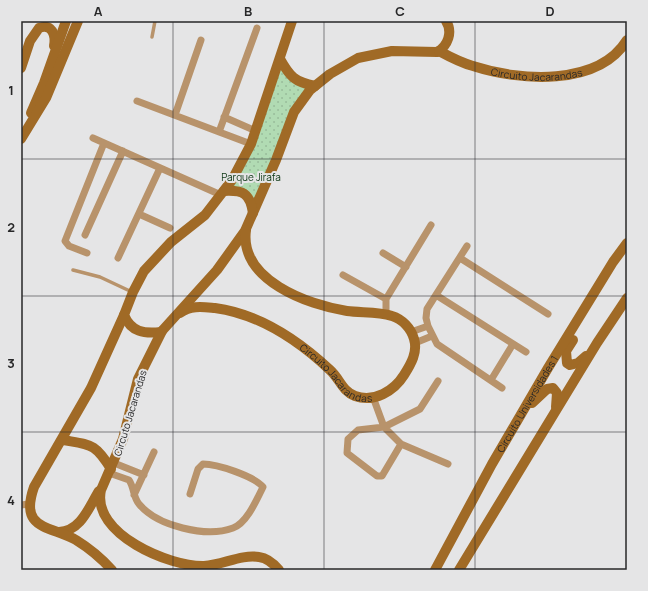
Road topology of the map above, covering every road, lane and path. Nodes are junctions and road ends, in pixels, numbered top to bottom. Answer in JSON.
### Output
{"nodes":[{"id":1,"x":33,"y":21,"type":"edge"},
{"id":2,"x":66,"y":21,"type":"edge"},
{"id":3,"x":78,"y":21,"type":"edge"},
{"id":4,"x":155,"y":21,"type":"edge"},
{"id":5,"x":292,"y":21,"type":"edge"},
{"id":6,"x":300,"y":21,"type":"edge"},
{"id":7,"x":446,"y":21,"type":"edge"},
{"id":8,"x":257,"y":28,"type":"dead end"},
{"id":9,"x":288,"y":35,"type":"junction"},
{"id":10,"x":152,"y":36,"type":"dead end"},
{"id":11,"x":201,"y":40,"type":"dead end"},
{"id":12,"x":627,"y":40,"type":"edge"},
{"id":13,"x":439,"y":51,"type":"junction"},
{"id":14,"x":21,"y":58,"type":"edge"},
{"id":15,"x":280,"y":60,"type":"junction"},
{"id":16,"x":21,"y":68,"type":"edge"},
{"id":17,"x":44,"y":83,"type":"junction"},
{"id":18,"x":315,"y":86,"type":"junction"},
{"id":19,"x":137,"y":100,"type":"dead end"},
{"id":20,"x":175,"y":115,"type":"junction"},
{"id":21,"x":224,"y":118,"type":"junction"},
{"id":22,"x":256,"y":130,"type":"junction"},
{"id":23,"x":219,"y":132,"type":"junction"},
{"id":24,"x":21,"y":133,"type":"edge"},
{"id":25,"x":93,"y":138,"type":"dead end"},
{"id":26,"x":21,"y":139,"type":"edge"},
{"id":27,"x":104,"y":143,"type":"junction"},
{"id":28,"x":251,"y":144,"type":"junction"},
{"id":29,"x":122,"y":151,"type":"junction"},
{"id":30,"x":160,"y":168,"type":"junction"},
{"id":31,"x":223,"y":193,"type":"junction"},
{"id":32,"x":254,"y":213,"type":"junction"},
{"id":33,"x":138,"y":214,"type":"junction"},
{"id":34,"x":431,"y":225,"type":"dead end"},
{"id":35,"x":246,"y":227,"type":"junction"},
{"id":36,"x":170,"y":228,"type":"dead end"},
{"id":37,"x":85,"y":235,"type":"dead end"},
{"id":38,"x":627,"y":243,"type":"edge"},
{"id":39,"x":467,"y":246,"type":"dead end"},
{"id":40,"x":87,"y":253,"type":"dead end"},
{"id":41,"x":383,"y":253,"type":"dead end"},
{"id":42,"x":118,"y":258,"type":"dead end"},
{"id":43,"x":460,"y":258,"type":"junction"},
{"id":44,"x":613,"y":262,"type":"junction"},
{"id":45,"x":406,"y":267,"type":"junction"},
{"id":46,"x":73,"y":270,"type":"dead end"},
{"id":47,"x":343,"y":275,"type":"dead end"},
{"id":48,"x":133,"y":292,"type":"junction"},
{"id":49,"x":436,"y":295,"type":"junction"},
{"id":50,"x":627,"y":298,"type":"edge"},
{"id":51,"x":386,"y":299,"type":"junction"},
{"id":52,"x":386,"y":314,"type":"junction"},
{"id":53,"x":548,"y":314,"type":"dead end"},
{"id":54,"x":124,"y":315,"type":"junction"},
{"id":55,"x":177,"y":315,"type":"junction"},
{"id":56,"x":428,"y":326,"type":"junction"},
{"id":57,"x":162,"y":331,"type":"junction"},
{"id":58,"x":411,"y":332,"type":"junction"},
{"id":59,"x":432,"y":336,"type":"junction"},
{"id":60,"x":415,"y":343,"type":"junction"},
{"id":61,"x":597,"y":343,"type":"junction"},
{"id":62,"x":513,"y":344,"type":"junction"},
{"id":63,"x":526,"y":352,"type":"dead end"},
{"id":64,"x":491,"y":380,"type":"junction"},
{"id":65,"x":438,"y":381,"type":"dead end"},
{"id":66,"x":502,"y":388,"type":"dead end"},
{"id":67,"x":374,"y":397,"type":"junction"},
{"id":68,"x":523,"y":411,"type":"junction"},
{"id":69,"x":547,"y":426,"type":"junction"},
{"id":70,"x":384,"y":427,"type":"junction"},
{"id":71,"x":63,"y":440,"type":"junction"},
{"id":72,"x":401,"y":444,"type":"junction"},
{"id":73,"x":154,"y":452,"type":"dead end"},
{"id":74,"x":448,"y":464,"type":"dead end"},
{"id":75,"x":112,"y":468,"type":"junction"},
{"id":76,"x":144,"y":475,"type":"junction"},
{"id":77,"x":103,"y":485,"type":"junction"},
{"id":78,"x":190,"y":494,"type":"dead end"},
{"id":79,"x":134,"y":495,"type":"junction"},
{"id":80,"x":25,"y":505,"type":"edge"},
{"id":81,"x":55,"y":532,"type":"junction"},
{"id":82,"x":112,"y":570,"type":"edge"},
{"id":83,"x":279,"y":570,"type":"edge"},
{"id":84,"x":435,"y":570,"type":"edge"},
{"id":85,"x":459,"y":570,"type":"edge"}],
"edges":[{"from":1,"to":14,"type":"street"},
{"from":2,"to":17,"type":"street"},
{"from":3,"to":26,"type":"street"},
{"from":4,"to":10,"type":"lane"},
{"from":5,"to":9,"type":"street"},
{"from":6,"to":9,"type":"street"},
{"from":7,"to":13,"type":"street"},
{"from":8,"to":21,"type":"street"},
{"from":9,"to":15,"type":"street"},
{"from":11,"to":20,"type":"street"},
{"from":12,"to":13,"type":"street","name":"Circuito Jacarandas"},
{"from":13,"to":18,"type":"street","name":"Circuito Jacarandas"},
{"from":15,"to":18,"type":"street"},
{"from":15,"to":22,"type":"street"},
{"from":16,"to":17,"type":"street"},
{"from":17,"to":24,"type":"street"},
{"from":18,"to":32,"type":"street","name":"Circuito Jacarandas"},
{"from":19,"to":20,"type":"street"},
{"from":20,"to":23,"type":"street"},
{"from":21,"to":22,"type":"street"},
{"from":21,"to":23,"type":"street"},
{"from":22,"to":28,"type":"street"},
{"from":23,"to":28,"type":"street"},
{"from":25,"to":27,"type":"street"},
{"from":27,"to":29,"type":"street"},
{"from":27,"to":40,"type":"street"},
{"from":28,"to":31,"type":"street"},
{"from":29,"to":30,"type":"street"},
{"from":29,"to":37,"type":"street"},
{"from":30,"to":31,"type":"street"},
{"from":30,"to":33,"type":"street"},
{"from":31,"to":32,"type":"street"},
{"from":31,"to":48,"type":"street"},
{"from":32,"to":35,"type":"street","name":"Circuito Jacarandas"},
{"from":33,"to":36,"type":"street"},
{"from":33,"to":42,"type":"street"},
{"from":34,"to":45,"type":"street"},
{"from":35,"to":52,"type":"street"},
{"from":35,"to":55,"type":"street","name":"Circuto Jacarandas"},
{"from":38,"to":44,"type":"street","name":"Circuito Universidades 1"},
{"from":39,"to":43,"type":"street"},
{"from":41,"to":45,"type":"street"},
{"from":43,"to":49,"type":"street"},
{"from":43,"to":53,"type":"street"},
{"from":44,"to":61,"type":"street"},
{"from":44,"to":68,"type":"street","name":"Circuito Universidades 1"},
{"from":45,"to":51,"type":"street"},
{"from":46,"to":48,"type":"lane"},
{"from":47,"to":51,"type":"street"},
{"from":48,"to":54,"type":"street"},
{"from":49,"to":56,"type":"street"},
{"from":49,"to":62,"type":"street"},
{"from":50,"to":61,"type":"street"},
{"from":51,"to":52,"type":"street"},
{"from":52,"to":58,"type":"street"},
{"from":54,"to":57,"type":"street"},
{"from":54,"to":71,"type":"street"},
{"from":55,"to":57,"type":"street","name":"Circuto Jacarandas"},
{"from":55,"to":67,"type":"street","name":"Circuito Jacarandas"},
{"from":56,"to":58,"type":"street"},
{"from":56,"to":59,"type":"street"},
{"from":57,"to":75,"type":"street","name":"Circuto Jacarandas"},
{"from":58,"to":60,"type":"street"},
{"from":59,"to":60,"type":"street"},
{"from":59,"to":64,"type":"street"},
{"from":60,"to":67,"type":"street","name":"Circuito Jacarandas"},
{"from":61,"to":69,"type":"street"},
{"from":62,"to":63,"type":"street"},
{"from":62,"to":64,"type":"street"},
{"from":64,"to":66,"type":"street"},
{"from":65,"to":70,"type":"street"},
{"from":67,"to":70,"type":"street"},
{"from":68,"to":69,"type":"street"},
{"from":68,"to":84,"type":"street","name":"Circuito Universidades 1"},
{"from":69,"to":85,"type":"street"},
{"from":70,"to":72,"type":"street"},
{"from":70,"to":72,"type":"street"},
{"from":71,"to":75,"type":"street"},
{"from":71,"to":80,"type":"street"},
{"from":72,"to":74,"type":"street"},
{"from":73,"to":76,"type":"street"},
{"from":75,"to":76,"type":"street"},
{"from":75,"to":77,"type":"street","name":"Circuto Jacarandas"},
{"from":75,"to":79,"type":"street"},
{"from":76,"to":79,"type":"street"},
{"from":77,"to":81,"type":"street"},
{"from":77,"to":83,"type":"street","name":"Circuto Jacarandas"},
{"from":78,"to":79,"type":"street"},
{"from":80,"to":81,"type":"street"},
{"from":81,"to":82,"type":"street"}]}
